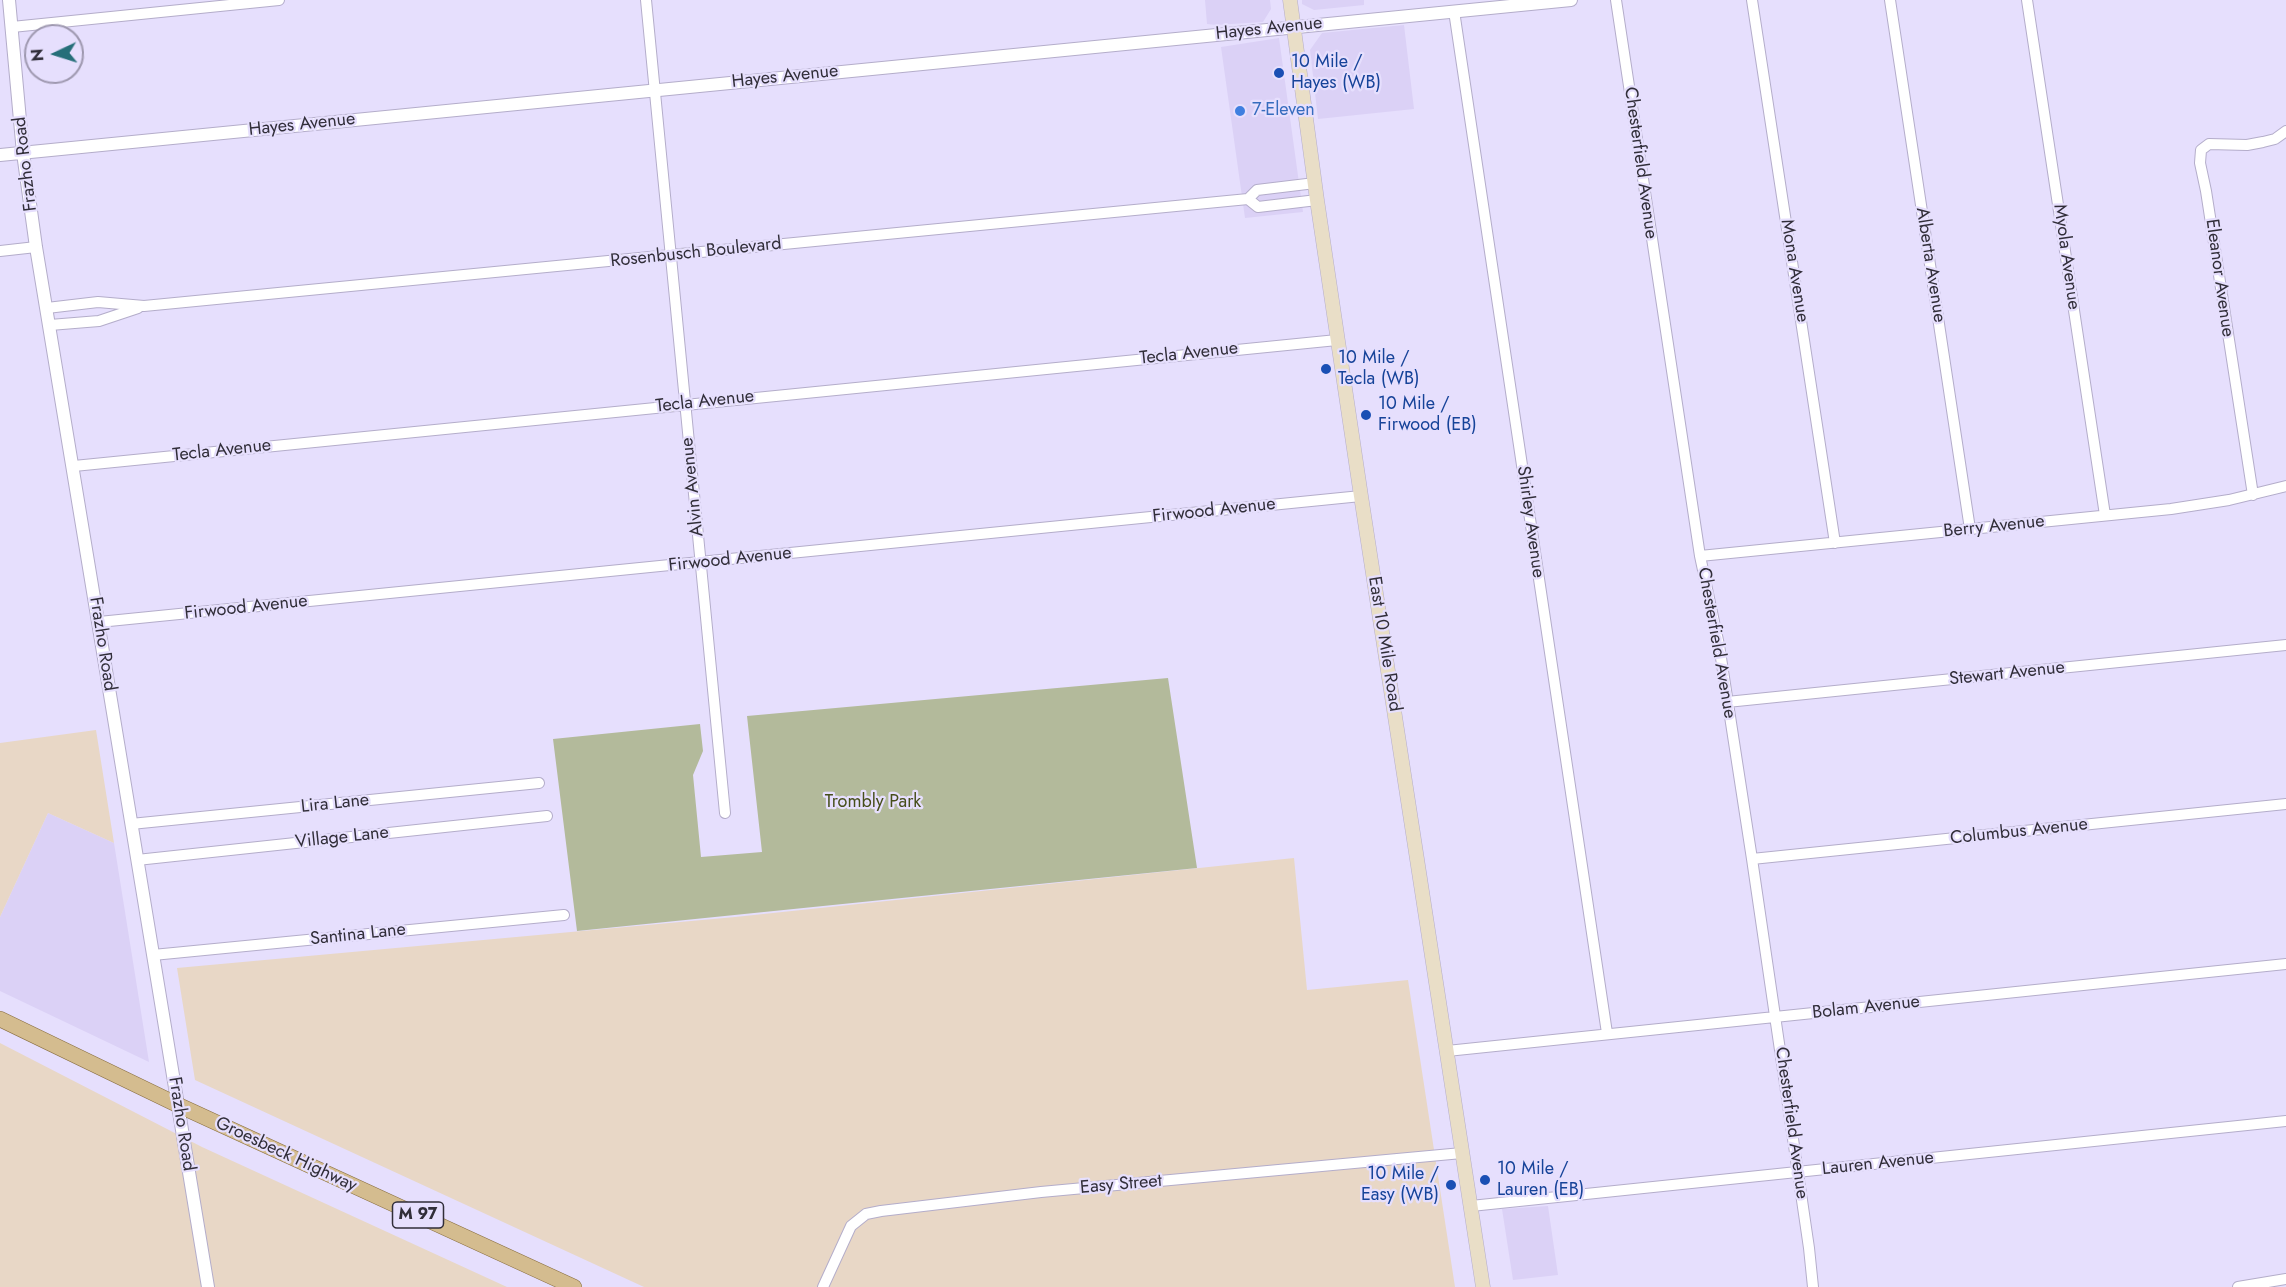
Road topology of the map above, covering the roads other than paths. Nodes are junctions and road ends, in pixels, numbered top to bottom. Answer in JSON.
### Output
{"nodes":[{"id":1,"x":9,"y":0,"type":"edge"},
{"id":2,"x":279,"y":0,"type":"edge"},
{"id":3,"x":646,"y":0,"type":"edge"},
{"id":4,"x":1290,"y":0,"type":"edge"},
{"id":5,"x":1571,"y":0,"type":"edge"},
{"id":6,"x":1616,"y":0,"type":"edge"},
{"id":7,"x":1752,"y":0,"type":"edge"},
{"id":8,"x":1890,"y":0,"type":"edge"},
{"id":9,"x":2028,"y":0,"type":"edge"},
{"id":10,"x":1454,"y":11,"type":"junction"},
{"id":11,"x":1292,"y":26,"type":"junction"},
{"id":12,"x":12,"y":27,"type":"junction"},
{"id":13,"x":653,"y":90,"type":"junction"},
{"id":14,"x":2286,"y":131,"type":"edge"},
{"id":15,"x":23,"y":153,"type":"junction"},
{"id":16,"x":0,"y":155,"type":"edge"},
{"id":17,"x":1315,"y":183,"type":"junction"},
{"id":18,"x":1248,"y":199,"type":"junction"},
{"id":19,"x":1317,"y":200,"type":"junction"},
{"id":20,"x":36,"y":247,"type":"junction"},
{"id":21,"x":0,"y":251,"type":"edge"},
{"id":22,"x":669,"y":255,"type":"junction"},
{"id":23,"x":144,"y":306,"type":"junction"},
{"id":24,"x":47,"y":308,"type":"junction"},
{"id":25,"x":50,"y":325,"type":"junction"},
{"id":26,"x":1337,"y":340,"type":"junction"},
{"id":27,"x":685,"y":404,"type":"junction"},
{"id":28,"x":74,"y":466,"type":"junction"},
{"id":29,"x":2286,"y":486,"type":"edge"},
{"id":30,"x":2253,"y":495,"type":"junction"},
{"id":31,"x":1361,"y":496,"type":"junction"},
{"id":32,"x":2105,"y":515,"type":"junction"},
{"id":33,"x":1970,"y":529,"type":"junction"},
{"id":34,"x":1835,"y":543,"type":"junction"},
{"id":35,"x":1700,"y":556,"type":"junction"},
{"id":36,"x":701,"y":563,"type":"junction"},
{"id":37,"x":99,"y":622,"type":"junction"},
{"id":38,"x":2286,"y":645,"type":"edge"},
{"id":39,"x":1727,"y":702,"type":"junction"},
{"id":40,"x":539,"y":783,"type":"dead end"},
{"id":41,"x":2286,"y":804,"type":"edge"},
{"id":42,"x":725,"y":813,"type":"dead end"},
{"id":43,"x":547,"y":816,"type":"dead end"},
{"id":44,"x":131,"y":824,"type":"junction"},
{"id":45,"x":137,"y":860,"type":"junction"},
{"id":46,"x":1752,"y":860,"type":"junction"},
{"id":47,"x":564,"y":915,"type":"dead end"},
{"id":48,"x":153,"y":955,"type":"junction"},
{"id":49,"x":2286,"y":964,"type":"edge"},
{"id":50,"x":1776,"y":1017,"type":"junction"},
{"id":51,"x":0,"y":1020,"type":"edge"},
{"id":52,"x":1606,"y":1033,"type":"junction"},
{"id":53,"x":1447,"y":1051,"type":"junction"},
{"id":54,"x":178,"y":1105,"type":"junction"},
{"id":55,"x":2286,"y":1121,"type":"edge"},
{"id":56,"x":1462,"y":1153,"type":"junction"},
{"id":57,"x":1797,"y":1173,"type":"junction"},
{"id":58,"x":1471,"y":1206,"type":"junction"},
{"id":59,"x":2286,"y":1279,"type":"edge"},
{"id":60,"x":208,"y":1287,"type":"edge"},
{"id":61,"x":574,"y":1287,"type":"edge"},
{"id":62,"x":823,"y":1287,"type":"edge"},
{"id":63,"x":1483,"y":1287,"type":"edge"},
{"id":64,"x":1813,"y":1287,"type":"edge"},
{"id":65,"x":2238,"y":1287,"type":"edge"}],
"edges":[{"from":1,"to":12,"type":"street","name":"Frazho Road"},
{"from":2,"to":12,"type":"street"},
{"from":3,"to":13,"type":"street","name":"Alvin Avenue"},
{"from":4,"to":11,"type":"main road","name":"East 10 Mile Road"},
{"from":5,"to":10,"type":"street","name":"Hayes Avenue"},
{"from":6,"to":35,"type":"street","name":"Chesterfield Avenue"},
{"from":7,"to":34,"type":"street","name":"Mona Avenue"},
{"from":8,"to":33,"type":"street","name":"Alberta Avenue"},
{"from":9,"to":32,"type":"street","name":"Myola Avenue"},
{"from":10,"to":11,"type":"street","name":"Hayes Avenue"},
{"from":10,"to":52,"type":"street","name":"Shirley Avenue"},
{"from":11,"to":13,"type":"street","name":"Hayes Avenue"},
{"from":11,"to":17,"type":"main road","name":"East 10 Mile Road"},
{"from":12,"to":15,"type":"street","name":"Frazho Road"},
{"from":13,"to":15,"type":"street","name":"Hayes Avenue"},
{"from":13,"to":22,"type":"street","name":"Alvin Avenue"},
{"from":14,"to":30,"type":"street","name":"Eleanor Avenue"},
{"from":15,"to":16,"type":"street","name":"Hayes Avenue"},
{"from":15,"to":20,"type":"street","name":"Frazho Road"},
{"from":17,"to":18,"type":"street","name":"Rosenbusch Boulevard"},
{"from":17,"to":19,"type":"main road","name":"East 10 Mile Road"},
{"from":18,"to":19,"type":"street","name":"Rosenbusch Boulevard"},
{"from":18,"to":22,"type":"street","name":"Rosenbusch Boulevard"},
{"from":19,"to":26,"type":"main road","name":"East 10 Mile Road"},
{"from":20,"to":21,"type":"street"},
{"from":20,"to":24,"type":"street","name":"Frazho Road"},
{"from":22,"to":23,"type":"street","name":"Rosenbusch Boulevard"},
{"from":22,"to":27,"type":"street","name":"Alvin Avenue"},
{"from":23,"to":24,"type":"street","name":"Rosenbusch Boulevard"},
{"from":23,"to":25,"type":"street","name":"Rosenbusch Boulevard"},
{"from":24,"to":25,"type":"street","name":"Frazho Road"},
{"from":25,"to":28,"type":"street","name":"Frazho Road"},
{"from":26,"to":27,"type":"street","name":"Tecla Avenue"},
{"from":26,"to":31,"type":"main road","name":"East 10 Mile Road"},
{"from":27,"to":28,"type":"street","name":"Tecla Avenue"},
{"from":27,"to":36,"type":"street","name":"Alvin Avenue"},
{"from":28,"to":37,"type":"street","name":"Frazho Road"},
{"from":29,"to":30,"type":"street","name":"Berry Avenue"},
{"from":30,"to":32,"type":"street","name":"Berry Avenue"},
{"from":31,"to":36,"type":"street","name":"Firwood Avenue"},
{"from":31,"to":53,"type":"main road","name":"East 10 Mile Road"},
{"from":32,"to":33,"type":"street","name":"Berry Avenue"},
{"from":33,"to":34,"type":"street","name":"Berry Avenue"},
{"from":34,"to":35,"type":"street","name":"Berry Avenue"},
{"from":35,"to":39,"type":"street","name":"Chesterfield Avenue"},
{"from":36,"to":37,"type":"street","name":"Firwood Avenue"},
{"from":36,"to":42,"type":"street","name":"Alvin Avenue"},
{"from":37,"to":44,"type":"street","name":"Frazho Road"},
{"from":38,"to":39,"type":"street","name":"Stewart Avenue"},
{"from":39,"to":46,"type":"street","name":"Chesterfield Avenue"},
{"from":40,"to":44,"type":"street","name":"Lira Lane"},
{"from":41,"to":46,"type":"street","name":"Columbus Avenue"},
{"from":43,"to":45,"type":"street","name":"Village Lane"},
{"from":44,"to":45,"type":"street","name":"Frazho Road"},
{"from":45,"to":48,"type":"street","name":"Frazho Road"},
{"from":46,"to":50,"type":"street","name":"Chesterfield Avenue"},
{"from":47,"to":48,"type":"street","name":"Santina Lane"},
{"from":48,"to":54,"type":"street","name":"Frazho Road"},
{"from":49,"to":50,"type":"street","name":"Bolam Avenue"},
{"from":50,"to":52,"type":"street","name":"Bolam Avenue"},
{"from":50,"to":57,"type":"street","name":"Chesterfield Avenue"},
{"from":51,"to":54,"type":"main road","name":"Groesbeck Highway","number":"M 97"},
{"from":52,"to":53,"type":"street","name":"Bolam Avenue"},
{"from":53,"to":56,"type":"main road","name":"East 10 Mile Road"},
{"from":54,"to":60,"type":"street","name":"Frazho Road"},
{"from":54,"to":61,"type":"main road","name":"Groesbeck Highway","number":"M 97"},
{"from":55,"to":57,"type":"street","name":"Lauren Avenue"},
{"from":56,"to":58,"type":"main road","name":"East 10 Mile Road"},
{"from":56,"to":62,"type":"street","name":"Easy Street"},
{"from":57,"to":58,"type":"street","name":"Lauren Avenue"},
{"from":57,"to":64,"type":"street","name":"Chesterfield Avenue"},
{"from":58,"to":63,"type":"main road","name":"East 10 Mile Road"},
{"from":59,"to":65,"type":"street"}]}
